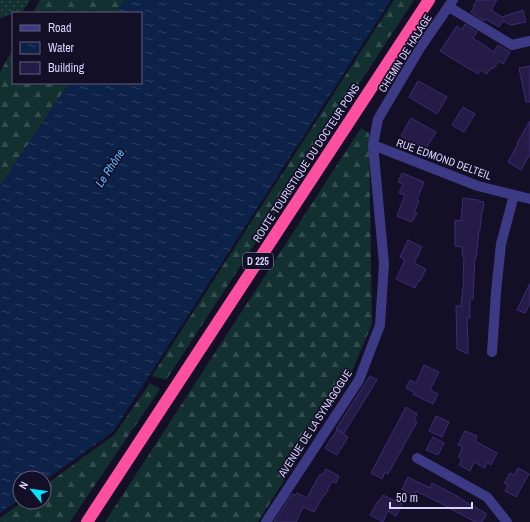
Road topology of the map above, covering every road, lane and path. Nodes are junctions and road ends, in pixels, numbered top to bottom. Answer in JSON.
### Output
{"nodes":[{"id":1,"x":429,"y":0,"type":"edge"},
{"id":2,"x":451,"y":3,"type":"edge"},
{"id":3,"x":530,"y":41,"type":"edge"},
{"id":4,"x":378,"y":119,"type":"joint"},
{"id":5,"x":373,"y":145,"type":"junction"},
{"id":6,"x":514,"y":195,"type":"junction"},
{"id":7,"x":530,"y":199,"type":"edge"},
{"id":8,"x":492,"y":352,"type":"dead end"},
{"id":9,"x":417,"y":458,"type":"dead end"},
{"id":10,"x":87,"y":522,"type":"edge"},
{"id":11,"x":266,"y":522,"type":"edge"},
{"id":12,"x":507,"y":522,"type":"edge"}],
"edges":[{"from":1,"to":10,"type":"highway","name":"ROUTE TOURISTIQUE DU DOCTEUR PONS","number":"D 225"},
{"from":2,"to":3,"type":"street"},
{"from":2,"to":4,"type":"street","name":"CHEMIN DE HALAGE"},
{"from":4,"to":5,"type":"street","name":"AVENUE DE LA SYNAGOGUE"},
{"from":5,"to":6,"type":"street","name":"RUE EDMOND DELTEIL"},
{"from":5,"to":11,"type":"street","name":"AVENUE DE LA SYNAGOGUE"},
{"from":6,"to":7,"type":"street","name":"RUE EDMOND DELTEIL"},
{"from":6,"to":8,"type":"street"},
{"from":9,"to":12,"type":"street"}]}
